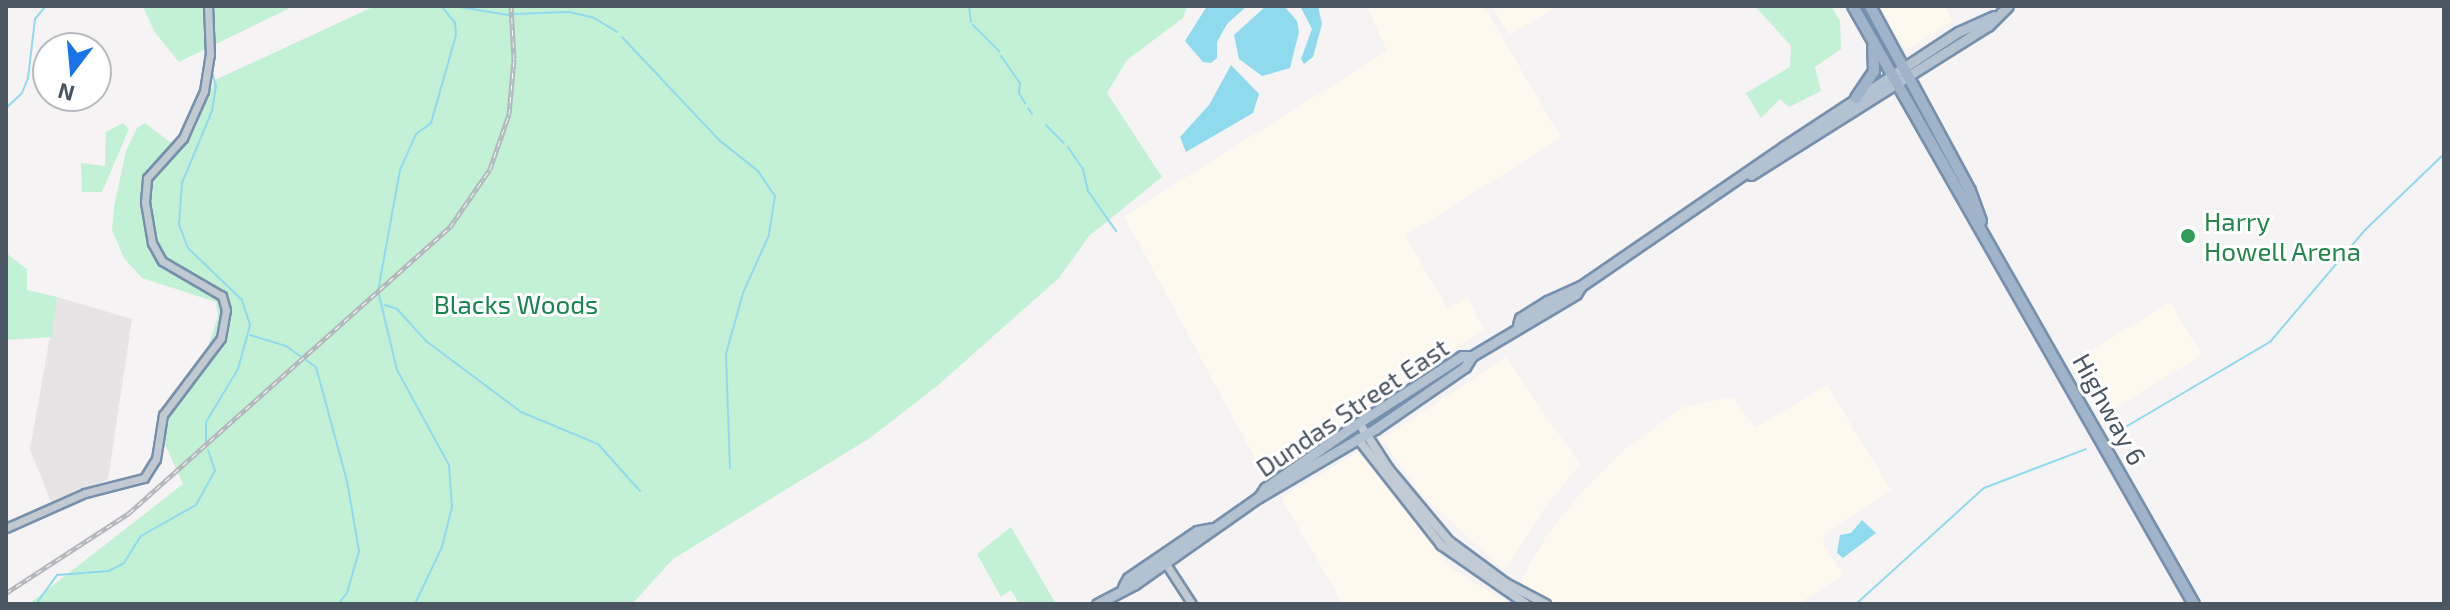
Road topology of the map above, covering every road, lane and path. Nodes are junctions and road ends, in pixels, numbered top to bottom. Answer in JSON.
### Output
{"nodes":[{"id":1,"x":208,"y":6,"type":"edge"},
{"id":2,"x":1853,"y":6,"type":"edge"},
{"id":3,"x":1870,"y":6,"type":"edge"},
{"id":4,"x":2008,"y":6,"type":"edge"},
{"id":5,"x":1872,"y":41,"type":"junction"},
{"id":6,"x":1907,"y":72,"type":"junction"},
{"id":7,"x":1894,"y":81,"type":"junction"},
{"id":8,"x":1856,"y":98,"type":"junction"},
{"id":9,"x":1747,"y":176,"type":"junction"},
{"id":10,"x":1987,"y":237,"type":"junction"},
{"id":11,"x":1472,"y":356,"type":"junction"},
{"id":12,"x":1359,"y":423,"type":"junction"},
{"id":13,"x":1362,"y":437,"type":"junction"},
{"id":14,"x":1259,"y":497,"type":"junction"},
{"id":15,"x":6,"y":528,"type":"edge"},
{"id":16,"x":1163,"y":560,"type":"junction"},
{"id":17,"x":1097,"y":604,"type":"edge"},
{"id":18,"x":1192,"y":604,"type":"edge"},
{"id":19,"x":1526,"y":604,"type":"edge"},
{"id":20,"x":1546,"y":604,"type":"edge"},
{"id":21,"x":2194,"y":604,"type":"edge"}],
"edges":[{"from":1,"to":15,"type":"street"},
{"from":2,"to":5,"type":"highway","name":"Highway 6"},
{"from":3,"to":6,"type":"highway","name":"Highway 6"},
{"from":4,"to":6,"type":"main road"},
{"from":5,"to":7,"type":"highway","name":"Highway 6"},
{"from":5,"to":8,"type":"highway"},
{"from":6,"to":7,"type":"main road"},
{"from":6,"to":10,"type":"highway","name":"Highway 6"},
{"from":7,"to":8,"type":"main road","name":"Dundas Street East"},
{"from":7,"to":9,"type":"main road","name":"Dundas Street East"},
{"from":7,"to":10,"type":"highway","name":"Highway 6"},
{"from":8,"to":9,"type":"main road","name":"Dundas Street East"},
{"from":9,"to":11,"type":"main road","name":"Dundas Street East"},
{"from":10,"to":21,"type":"highway","name":"Highway 6"},
{"from":11,"to":12,"type":"main road","name":"Dundas Street East"},
{"from":11,"to":13,"type":"main road","name":"Dundas Street East"},
{"from":12,"to":13,"type":"main road"},
{"from":12,"to":14,"type":"main road","name":"Dundas Street East"},
{"from":13,"to":14,"type":"main road","name":"Dundas Street East"},
{"from":13,"to":19,"type":"main road"},
{"from":13,"to":20,"type":"main road"},
{"from":14,"to":16,"type":"main road","name":"Dundas Street East"},
{"from":16,"to":17,"type":"main road","name":"Dundas Street East"},
{"from":16,"to":18,"type":"street"}]}
